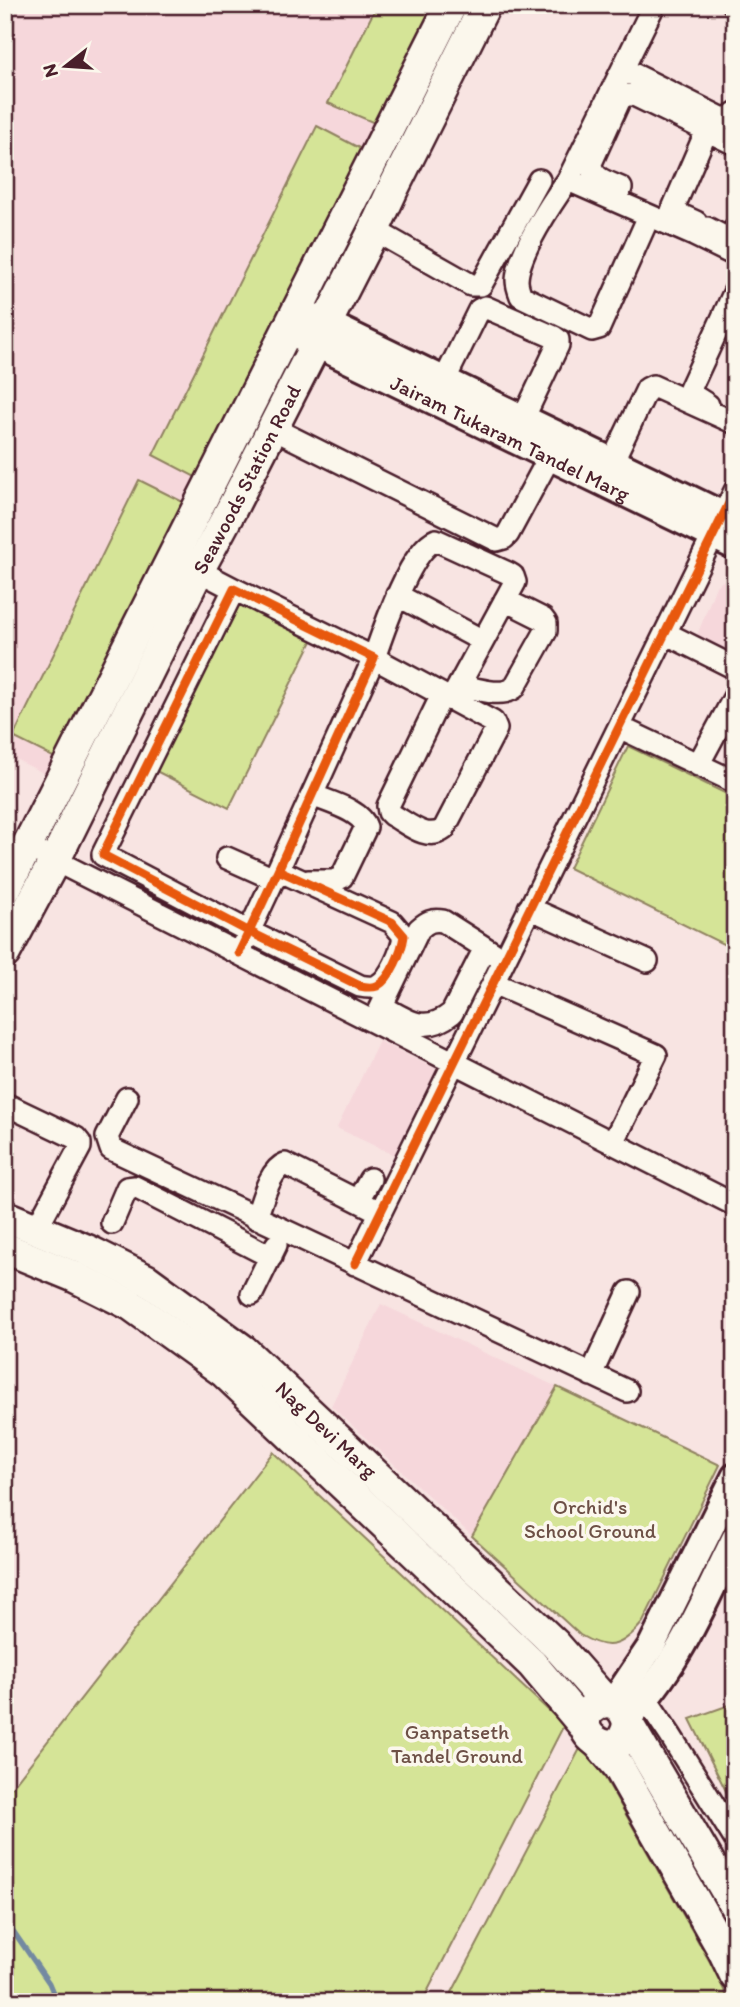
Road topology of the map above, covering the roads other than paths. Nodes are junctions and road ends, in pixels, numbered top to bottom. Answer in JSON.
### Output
{"nodes":[{"id":1,"x":451,"y":5,"type":"edge"},
{"id":2,"x":485,"y":5,"type":"edge"},
{"id":3,"x":654,"y":5,"type":"edge"},
{"id":4,"x":623,"y":69,"type":"junction"},
{"id":5,"x":735,"y":113,"type":"edge"},
{"id":6,"x":707,"y":130,"type":"junction"},
{"id":7,"x":735,"y":144,"type":"edge"},
{"id":8,"x":568,"y":180,"type":"junction"},
{"id":9,"x":554,"y":200,"type":"junction"},
{"id":10,"x":672,"y":211,"type":"junction"},
{"id":11,"x":649,"y":216,"type":"junction"},
{"id":12,"x":696,"y":229,"type":"junction"},
{"id":13,"x":374,"y":230,"type":"junction"},
{"id":14,"x":734,"y":242,"type":"edge"},
{"id":15,"x":734,"y":293,"type":"edge"},
{"id":16,"x":293,"y":320,"type":"junction"},
{"id":17,"x":320,"y":333,"type":"junction"},
{"id":18,"x":444,"y":381,"type":"junction"},
{"id":19,"x":523,"y":419,"type":"junction"},
{"id":20,"x":735,"y":421,"type":"edge"},
{"id":21,"x":272,"y":428,"type":"junction"},
{"id":22,"x":550,"y":456,"type":"junction"},
{"id":23,"x":612,"y":462,"type":"junction"},
{"id":24,"x":735,"y":491,"type":"edge"},
{"id":25,"x":726,"y":530,"type":"edge"},
{"id":26,"x":186,"y":564,"type":"junction"},
{"id":27,"x":234,"y":589,"type":"junction"},
{"id":28,"x":397,"y":595,"type":"junction"},
{"id":29,"x":505,"y":600,"type":"junction"},
{"id":30,"x":665,"y":633,"type":"junction"},
{"id":31,"x":483,"y":641,"type":"junction"},
{"id":32,"x":374,"y":658,"type":"junction"},
{"id":33,"x":735,"y":668,"type":"edge"},
{"id":34,"x":451,"y":693,"type":"junction"},
{"id":35,"x":735,"y":696,"type":"edge"},
{"id":36,"x":618,"y":727,"type":"junction"},
{"id":37,"x":698,"y":765,"type":"junction"},
{"id":38,"x":735,"y":782,"type":"edge"},
{"id":39,"x":312,"y":795,"type":"junction"},
{"id":40,"x":28,"y":847,"type":"junction"},
{"id":41,"x":227,"y":858,"type":"dead end"},
{"id":42,"x":55,"y":860,"type":"junction"},
{"id":43,"x":276,"y":875,"type":"junction"},
{"id":44,"x":303,"y":881,"type":"junction"},
{"id":45,"x":5,"y":890,"type":"edge"},
{"id":46,"x":530,"y":908,"type":"junction"},
{"id":47,"x":248,"y":931,"type":"junction"},
{"id":48,"x":485,"y":948,"type":"junction"},
{"id":49,"x":5,"y":953,"type":"edge"},
{"id":50,"x":239,"y":953,"type":"junction"},
{"id":51,"x":504,"y":960,"type":"junction"},
{"id":52,"x":647,"y":961,"type":"dead end"},
{"id":53,"x":493,"y":983,"type":"junction"},
{"id":54,"x":378,"y":1014,"type":"junction"},
{"id":55,"x":454,"y":1062,"type":"junction"},
{"id":56,"x":127,"y":1098,"type":"dead end"},
{"id":57,"x":5,"y":1104,"type":"edge"},
{"id":58,"x":613,"y":1143,"type":"junction"},
{"id":59,"x":145,"y":1165,"type":"junction"},
{"id":60,"x":370,"y":1180,"type":"dead end"},
{"id":61,"x":135,"y":1187,"type":"junction"},
{"id":62,"x":358,"y":1200,"type":"junction"},
{"id":63,"x":735,"y":1205,"type":"edge"},
{"id":64,"x":380,"y":1212,"type":"junction"},
{"id":65,"x":5,"y":1216,"type":"edge"},
{"id":66,"x":256,"y":1217,"type":"junction"},
{"id":67,"x":111,"y":1223,"type":"dead end"},
{"id":68,"x":36,"y":1229,"type":"junction"},
{"id":69,"x":284,"y":1230,"type":"junction"},
{"id":70,"x":5,"y":1248,"type":"edge"},
{"id":71,"x":271,"y":1257,"type":"junction"},
{"id":72,"x":355,"y":1264,"type":"junction"},
{"id":73,"x":629,"y":1292,"type":"dead end"},
{"id":74,"x":252,"y":1294,"type":"dead end"},
{"id":75,"x":591,"y":1374,"type":"junction"},
{"id":76,"x":627,"y":1391,"type":"dead end"},
{"id":77,"x":735,"y":1477,"type":"edge"},
{"id":78,"x":735,"y":1539,"type":"edge"},
{"id":79,"x":624,"y":1709,"type":"junction"},
{"id":80,"x":592,"y":1735,"type":"junction"},
{"id":81,"x":735,"y":1839,"type":"edge"},
{"id":82,"x":735,"y":1906,"type":"edge"},
{"id":83,"x":735,"y":1975,"type":"edge"}],
"edges":[{"from":1,"to":16,"type":"main road","name":"Seawoods Station Road"},
{"from":2,"to":13,"type":"main road","name":"Seawoods Station Road"},
{"from":3,"to":4,"type":"street"},
{"from":4,"to":5,"type":"street"},
{"from":4,"to":8,"type":"street"},
{"from":6,"to":7,"type":"street"},
{"from":6,"to":10,"type":"street"},
{"from":6,"to":10,"type":"street"},
{"from":8,"to":9,"type":"street"},
{"from":8,"to":11,"type":"street"},
{"from":9,"to":11,"type":"street"},
{"from":9,"to":13,"type":"street"},
{"from":10,"to":12,"type":"street"},
{"from":11,"to":12,"type":"street"},
{"from":12,"to":14,"type":"street"},
{"from":13,"to":17,"type":"main road","name":"Seawoods Station Road"},
{"from":15,"to":20,"type":"street"},
{"from":16,"to":17,"type":"street","name":"Jairam Tukaram Tandel Marg"},
{"from":16,"to":26,"type":"main road","name":"Seawoods Station Road"},
{"from":17,"to":18,"type":"street","name":"Jairam Tukaram Tandel Marg"},
{"from":17,"to":21,"type":"main road","name":"Seawoods Station Road"},
{"from":17,"to":22,"type":"street","name":"Jairam Tukaram Tandel Marg"},
{"from":18,"to":19,"type":"street","name":"Jairam Tukaram Tandel Marg"},
{"from":18,"to":19,"type":"street"},
{"from":19,"to":23,"type":"street","name":"Jairam Tukaram Tandel Marg"},
{"from":20,"to":23,"type":"street"},
{"from":21,"to":22,"type":"street"},
{"from":21,"to":26,"type":"main road","name":"Seawoods Station Road"},
{"from":22,"to":25,"type":"street","name":"Jairam Tukaram Tandel Marg"},
{"from":23,"to":25,"type":"street","name":"Jairam Tukaram Tandel Marg"},
{"from":24,"to":25,"type":"street"},
{"from":25,"to":30,"type":"street"},
{"from":26,"to":27,"type":"street"},
{"from":26,"to":40,"type":"main road","name":"Seawoods Station Road"},
{"from":26,"to":42,"type":"main road","name":"Seawoods Station Road"},
{"from":27,"to":32,"type":"street"},
{"from":27,"to":47,"type":"street"},
{"from":28,"to":29,"type":"street"},
{"from":28,"to":31,"type":"street"},
{"from":28,"to":32,"type":"street"},
{"from":29,"to":31,"type":"street"},
{"from":29,"to":34,"type":"street"},
{"from":30,"to":33,"type":"street"},
{"from":30,"to":36,"type":"street"},
{"from":31,"to":34,"type":"street"},
{"from":32,"to":34,"type":"street"},
{"from":32,"to":39,"type":"street"},
{"from":34,"to":34,"type":"street"},
{"from":35,"to":37,"type":"street"},
{"from":36,"to":37,"type":"street"},
{"from":36,"to":46,"type":"street"},
{"from":37,"to":38,"type":"street"},
{"from":39,"to":43,"type":"street"},
{"from":39,"to":44,"type":"street"},
{"from":40,"to":42,"type":"street"},
{"from":40,"to":45,"type":"main road","name":"Seawoods Station Road"},
{"from":41,"to":43,"type":"street"},
{"from":42,"to":49,"type":"main road","name":"Seawoods Station Road"},
{"from":42,"to":50,"type":"street"},
{"from":43,"to":44,"type":"street"},
{"from":43,"to":47,"type":"street"},
{"from":44,"to":47,"type":"street"},
{"from":46,"to":51,"type":"street"},
{"from":46,"to":52,"type":"street"},
{"from":47,"to":50,"type":"street"},
{"from":48,"to":51,"type":"street"},
{"from":48,"to":54,"type":"street"},
{"from":48,"to":54,"type":"street"},
{"from":50,"to":54,"type":"street"},
{"from":51,"to":53,"type":"street"},
{"from":53,"to":55,"type":"street"},
{"from":53,"to":58,"type":"street"},
{"from":54,"to":55,"type":"street"},
{"from":55,"to":58,"type":"street"},
{"from":55,"to":64,"type":"street"},
{"from":56,"to":59,"type":"street"},
{"from":57,"to":68,"type":"street"},
{"from":58,"to":63,"type":"street"},
{"from":59,"to":61,"type":"street"},
{"from":59,"to":66,"type":"street"},
{"from":60,"to":62,"type":"street"},
{"from":61,"to":67,"type":"street"},
{"from":61,"to":71,"type":"street"},
{"from":62,"to":64,"type":"street"},
{"from":62,"to":66,"type":"street"},
{"from":64,"to":72,"type":"street"},
{"from":65,"to":68,"type":"main road","name":"Nag Devi Marg"},
{"from":66,"to":69,"type":"street"},
{"from":68,"to":79,"type":"main road","name":"Nag Devi Marg"},
{"from":69,"to":71,"type":"street"},
{"from":69,"to":72,"type":"street"},
{"from":70,"to":80,"type":"main road","name":"Nag Devi Marg"},
{"from":71,"to":74,"type":"street"},
{"from":72,"to":75,"type":"street"},
{"from":73,"to":75,"type":"street"},
{"from":75,"to":76,"type":"street"},
{"from":77,"to":79,"type":"street"},
{"from":78,"to":79,"type":"street"},
{"from":79,"to":80,"type":"main road"},
{"from":79,"to":80,"type":"main road"},
{"from":79,"to":81,"type":"street"},
{"from":79,"to":82,"type":"main road","name":"Nag Devi Marg"},
{"from":80,"to":83,"type":"main road","name":"Nag Devi Marg"}]}
